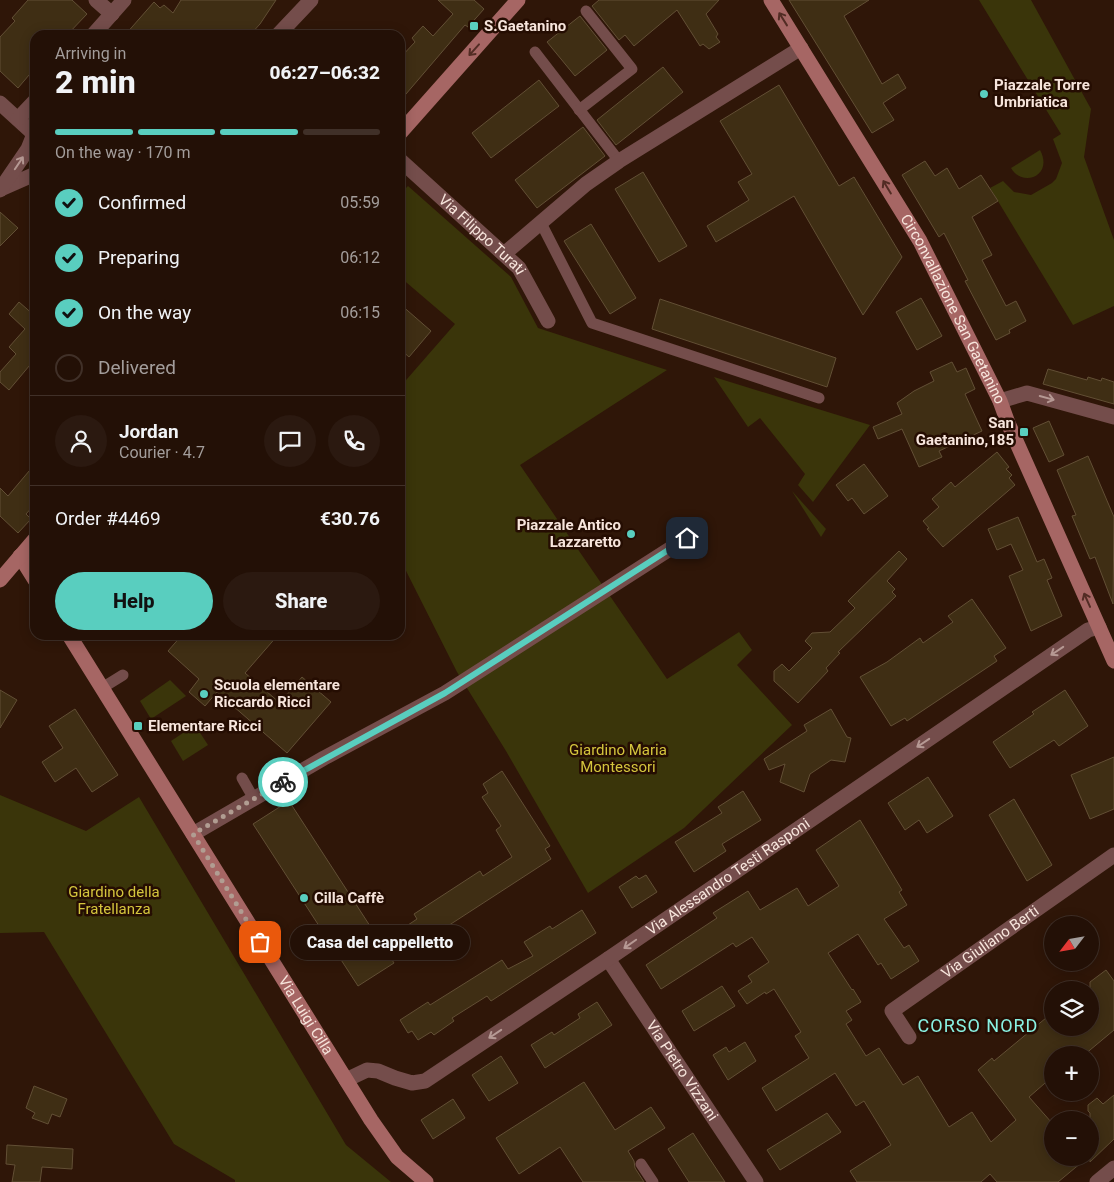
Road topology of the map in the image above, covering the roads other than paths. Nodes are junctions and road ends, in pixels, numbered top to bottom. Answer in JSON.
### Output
{"nodes":[{"id":1,"x":96,"y":0,"type":"edge"},
{"id":2,"x":124,"y":0,"type":"edge"},
{"id":3,"x":312,"y":0,"type":"edge"},
{"id":4,"x":518,"y":0,"type":"edge"},
{"id":5,"x":771,"y":0,"type":"edge"},
{"id":6,"x":586,"y":11,"type":"dead end"},
{"id":7,"x":112,"y":14,"type":"junction"},
{"id":8,"x":98,"y":30,"type":"edge"},
{"id":9,"x":283,"y":30,"type":"edge"},
{"id":10,"x":801,"y":48,"type":"junction"},
{"id":11,"x":534,"y":52,"type":"dead end"},
{"id":12,"x":0,"y":103,"type":"edge"},
{"id":13,"x":30,"y":106,"type":"edge"},
{"id":14,"x":579,"y":110,"type":"junction"},
{"id":15,"x":18,"y":119,"type":"junction"},
{"id":16,"x":405,"y":127,"type":"edge"},
{"id":17,"x":30,"y":130,"type":"edge"},
{"id":18,"x":30,"y":144,"type":"edge"},
{"id":19,"x":619,"y":161,"type":"junction"},
{"id":20,"x":405,"y":165,"type":"edge"},
{"id":21,"x":30,"y":176,"type":"edge"},
{"id":22,"x":0,"y":190,"type":"edge"},
{"id":23,"x":541,"y":223,"type":"junction"},
{"id":24,"x":504,"y":254,"type":"junction"},
{"id":25,"x":548,"y":321,"type":"dead end"},
{"id":26,"x":819,"y":398,"type":"dead end"},
{"id":27,"x":1000,"y":401,"type":"junction"},
{"id":28,"x":1114,"y":417,"type":"edge"},
{"id":29,"x":687,"y":538,"type":"dead end"},
{"id":30,"x":30,"y":545,"type":"edge"},
{"id":31,"x":20,"y":556,"type":"junction"},
{"id":32,"x":30,"y":572,"type":"edge"},
{"id":33,"x":0,"y":580,"type":"edge"},
{"id":34,"x":1099,"y":627,"type":"junction"},
{"id":35,"x":72,"y":640,"type":"edge"},
{"id":36,"x":1114,"y":661,"type":"edge"},
{"id":37,"x":123,"y":675,"type":"dead end"},
{"id":38,"x":102,"y":688,"type":"junction"},
{"id":39,"x":242,"y":778,"type":"dead end"},
{"id":40,"x":254,"y":799,"type":"junction"},
{"id":41,"x":193,"y":834,"type":"junction"},
{"id":42,"x":1114,"y":854,"type":"edge"},
{"id":43,"x":608,"y":959,"type":"junction"},
{"id":44,"x":909,"y":1037,"type":"dead end"},
{"id":45,"x":346,"y":1080,"type":"junction"},
{"id":46,"x":641,"y":1164,"type":"dead end"},
{"id":47,"x":1114,"y":1168,"type":"edge"},
{"id":48,"x":426,"y":1182,"type":"edge"},
{"id":49,"x":653,"y":1182,"type":"edge"},
{"id":50,"x":756,"y":1182,"type":"edge"},
{"id":51,"x":1097,"y":1182,"type":"edge"}],
"edges":[{"from":1,"to":7,"type":"street"},
{"from":2,"to":7,"type":"street"},
{"from":3,"to":9,"type":"street"},
{"from":4,"to":16,"type":"street","one_way":true},
{"from":10,"to":5,"type":"street","name":"Circonvallazione San Gaetanino","one_way":true},
{"from":6,"to":14,"type":"lane"},
{"from":7,"to":8,"type":"street"},
{"from":10,"to":19,"type":"street"},
{"from":27,"to":10,"type":"street","name":"Circonvallazione San Gaetanino","one_way":true},
{"from":11,"to":14,"type":"lane"},
{"from":12,"to":15,"type":"street"},
{"from":13,"to":15,"type":"street"},
{"from":14,"to":19,"type":"lane"},
{"from":15,"to":17,"type":"street"},
{"from":22,"to":18,"type":"street","one_way":true},
{"from":19,"to":23,"type":"street"},
{"from":20,"to":24,"type":"street","name":"Via Filippo Turati"},
{"from":21,"to":22,"type":"street"},
{"from":23,"to":24,"type":"street"},
{"from":23,"to":26,"type":"lane"},
{"from":24,"to":25,"type":"street","name":"Via Filippo Turati"},
{"from":27,"to":28,"type":"street","one_way":true},
{"from":34,"to":27,"type":"street","name":"Circonvallazione San Gaetanino","one_way":true},
{"from":29,"to":40,"type":"street"},
{"from":30,"to":31,"type":"street"},
{"from":31,"to":32,"type":"street"},
{"from":31,"to":33,"type":"street"},
{"from":34,"to":36,"type":"street","name":"Circonvallazione San Gaetanino"},
{"from":34,"to":43,"type":"street","name":"Via Alessandro Testi Rasponi","one_way":true},
{"from":35,"to":38,"type":"street","name":"Via Luigi Cilla"},
{"from":37,"to":38,"type":"lane"},
{"from":38,"to":41,"type":"street","name":"Via Luigi Cilla"},
{"from":39,"to":40,"type":"lane"},
{"from":40,"to":41,"type":"street"},
{"from":41,"to":45,"type":"street","name":"Via Luigi Cilla"},
{"from":42,"to":44,"type":"street","name":"Via Giuliano Berti"},
{"from":43,"to":45,"type":"street","name":"Via Alessandro Testi Rasponi","one_way":true},
{"from":43,"to":50,"type":"street","name":"Via Pietro Vizzani"},
{"from":45,"to":48,"type":"street","name":"Via Luigi Cilla"},
{"from":46,"to":49,"type":"lane"},
{"from":47,"to":51,"type":"street"}]}
